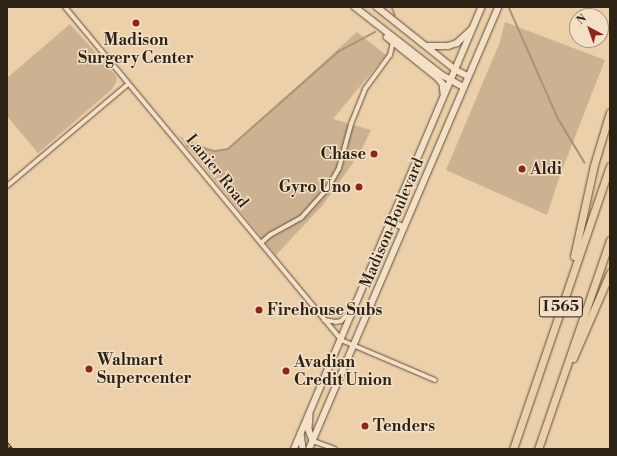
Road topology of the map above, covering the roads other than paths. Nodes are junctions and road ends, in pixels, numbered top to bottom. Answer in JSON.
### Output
{"nodes":[{"id":1,"x":65,"y":7,"type":"edge"},
{"id":2,"x":378,"y":7,"type":"edge"},
{"id":3,"x":482,"y":7,"type":"edge"},
{"id":4,"x":498,"y":7,"type":"edge"},
{"id":5,"x":357,"y":9,"type":"edge"},
{"id":6,"x":474,"y":27,"type":"junction"},
{"id":7,"x":393,"y":42,"type":"junction"},
{"id":8,"x":426,"y":46,"type":"junction"},
{"id":9,"x":456,"y":70,"type":"junction"},
{"id":10,"x":468,"y":76,"type":"junction"},
{"id":11,"x":451,"y":81,"type":"junction"},
{"id":12,"x":128,"y":84,"type":"junction"},
{"id":13,"x":464,"y":87,"type":"junction"},
{"id":14,"x":441,"y":104,"type":"junction"},
{"id":15,"x":610,"y":112,"type":"edge"},
{"id":16,"x":610,"y":166,"type":"edge"},
{"id":17,"x":7,"y":186,"type":"edge"},
{"id":18,"x":391,"y":222,"type":"junction"},
{"id":19,"x":404,"y":227,"type":"junction"},
{"id":20,"x":610,"y":240,"type":"edge"},
{"id":21,"x":261,"y":243,"type":"junction"},
{"id":22,"x":610,"y":273,"type":"edge"},
{"id":23,"x":568,"y":286,"type":"junction"},
{"id":24,"x":355,"y":307,"type":"junction"},
{"id":25,"x":323,"y":320,"type":"junction"},
{"id":26,"x":341,"y":340,"type":"junction"},
{"id":27,"x":353,"y":344,"type":"junction"},
{"id":28,"x":435,"y":380,"type":"dead end"},
{"id":29,"x":560,"y":387,"type":"junction"},
{"id":30,"x":311,"y":407,"type":"junction"},
{"id":31,"x":301,"y":433,"type":"junction"},
{"id":32,"x":313,"y":441,"type":"junction"},
{"id":33,"x":294,"y":449,"type":"edge"},
{"id":34,"x":303,"y":449,"type":"edge"},
{"id":35,"x":309,"y":449,"type":"edge"},
{"id":36,"x":335,"y":449,"type":"edge"},
{"id":37,"x":513,"y":449,"type":"edge"},
{"id":38,"x":538,"y":449,"type":"edge"}],
"edges":[{"from":1,"to":12,"type":"street","name":"Lanier Road"},
{"from":2,"to":8,"type":"main road"},
{"from":3,"to":6,"type":"main road","name":"Madison Boulevard"},
{"from":4,"to":10,"type":"main road","name":"Madison Boulevard"},
{"from":5,"to":7,"type":"main road"},
{"from":5,"to":11,"type":"main road"},
{"from":6,"to":8,"type":"main road"},
{"from":6,"to":9,"type":"main road","name":"Madison Boulevard"},
{"from":7,"to":14,"type":"main road"},
{"from":7,"to":21,"type":"street"},
{"from":8,"to":9,"type":"main road"},
{"from":9,"to":10,"type":"main road"},
{"from":9,"to":11,"type":"main road","name":"Madison Boulevard"},
{"from":10,"to":13,"type":"main road","name":"Madison Boulevard"},
{"from":11,"to":13,"type":"main road"},
{"from":11,"to":14,"type":"main road","name":"Madison Boulevard"},
{"from":12,"to":17,"type":"street"},
{"from":12,"to":21,"type":"street","name":"Lanier Road"},
{"from":13,"to":19,"type":"main road","name":"Madison Boulevard"},
{"from":14,"to":18,"type":"main road","name":"Madison Boulevard"},
{"from":15,"to":23,"type":"highway"},
{"from":16,"to":23,"type":"highway","number":"I 565"},
{"from":18,"to":19,"type":"main road"},
{"from":18,"to":24,"type":"main road","name":"Madison Boulevard"},
{"from":19,"to":27,"type":"main road","name":"Madison Boulevard"},
{"from":20,"to":29,"type":"highway","number":"I 565"},
{"from":21,"to":25,"type":"street","name":"Lanier Road"},
{"from":22,"to":29,"type":"highway"},
{"from":23,"to":37,"type":"highway","number":"I 565"},
{"from":24,"to":25,"type":"street"},
{"from":24,"to":26,"type":"main road","name":"Madison Boulevard"},
{"from":25,"to":26,"type":"street","name":"Lanier Road"},
{"from":26,"to":27,"type":"street","name":"Lanier Road"},
{"from":26,"to":30,"type":"main road","name":"Madison Boulevard"},
{"from":27,"to":28,"type":"street","name":"Lanier Road"},
{"from":27,"to":32,"type":"main road","name":"Madison Boulevard"},
{"from":29,"to":38,"type":"highway","number":"I 565"},
{"from":30,"to":31,"type":"main road","name":"Madison Boulevard"},
{"from":30,"to":32,"type":"main road"},
{"from":31,"to":33,"type":"main road","name":"Madison Boulevard"},
{"from":31,"to":34,"type":"main road"},
{"from":32,"to":35,"type":"main road","name":"Madison Boulevard"},
{"from":32,"to":36,"type":"street"}]}
